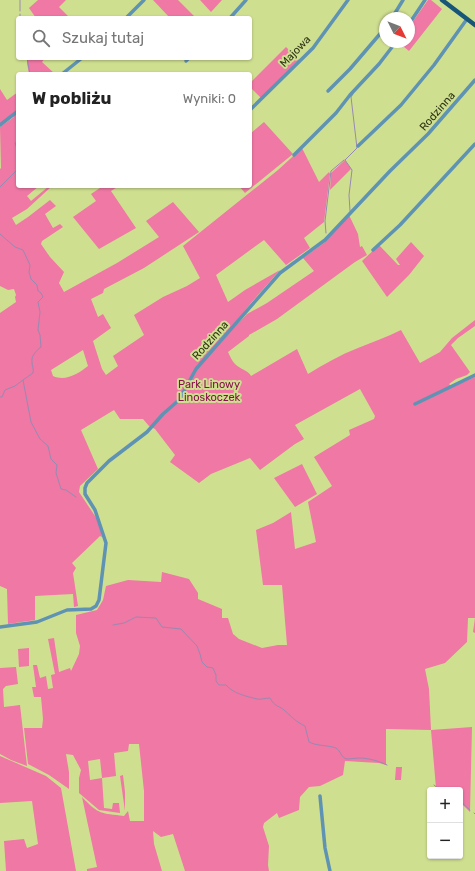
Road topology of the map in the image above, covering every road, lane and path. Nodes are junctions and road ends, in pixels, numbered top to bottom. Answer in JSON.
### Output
{"nodes":[{"id":1,"x":144,"y":0,"type":"edge"},
{"id":2,"x":246,"y":0,"type":"edge"},
{"id":3,"x":348,"y":0,"type":"edge"},
{"id":4,"x":403,"y":0,"type":"edge"},
{"id":5,"x":425,"y":0,"type":"edge"},
{"id":6,"x":442,"y":0,"type":"edge"},
{"id":7,"x":396,"y":12,"type":"edge"},
{"id":8,"x":415,"y":15,"type":"edge"},
{"id":9,"x":128,"y":16,"type":"edge"},
{"id":10,"x":232,"y":16,"type":"edge"},
{"id":11,"x":467,"y":20,"type":"junction"},
{"id":12,"x":475,"y":25,"type":"edge"},
{"id":13,"x":379,"y":35,"type":"edge"},
{"id":14,"x":391,"y":48,"type":"edge"},
{"id":15,"x":80,"y":60,"type":"edge"},
{"id":16,"x":64,"y":72,"type":"edge"},
{"id":17,"x":475,"y":80,"type":"edge"},
{"id":18,"x":328,"y":91,"type":"dead end"},
{"id":19,"x":252,"y":108,"type":"edge"},
{"id":20,"x":16,"y":113,"type":"edge"},
{"id":21,"x":0,"y":125,"type":"edge"},
{"id":22,"x":475,"y":144,"type":"edge"},
{"id":23,"x":358,"y":146,"type":"dead end"},
{"id":24,"x":294,"y":155,"type":"dead end"},
{"id":25,"x":373,"y":250,"type":"dead end"},
{"id":26,"x":475,"y":375,"type":"edge"},
{"id":27,"x":415,"y":404,"type":"dead end"},
{"id":28,"x":0,"y":627,"type":"edge"},
{"id":29,"x":320,"y":796,"type":"dead end"},
{"id":30,"x":330,"y":871,"type":"edge"}],
"edges":[{"from":1,"to":9,"type":"street"},
{"from":2,"to":10,"type":"street"},
{"from":3,"to":19,"type":"street","name":"Majowa"},
{"from":4,"to":7,"type":"street"},
{"from":5,"to":8,"type":"street"},
{"from":6,"to":11,"type":"main road"},
{"from":11,"to":12,"type":"main road"},
{"from":11,"to":23,"type":"street"},
{"from":13,"to":18,"type":"street"},
{"from":14,"to":24,"type":"street"},
{"from":15,"to":16,"type":"street"},
{"from":17,"to":28,"type":"street","name":"Rodzinna"},
{"from":20,"to":21,"type":"street"},
{"from":22,"to":25,"type":"street"},
{"from":26,"to":27,"type":"street"},
{"from":29,"to":30,"type":"street"}]}
